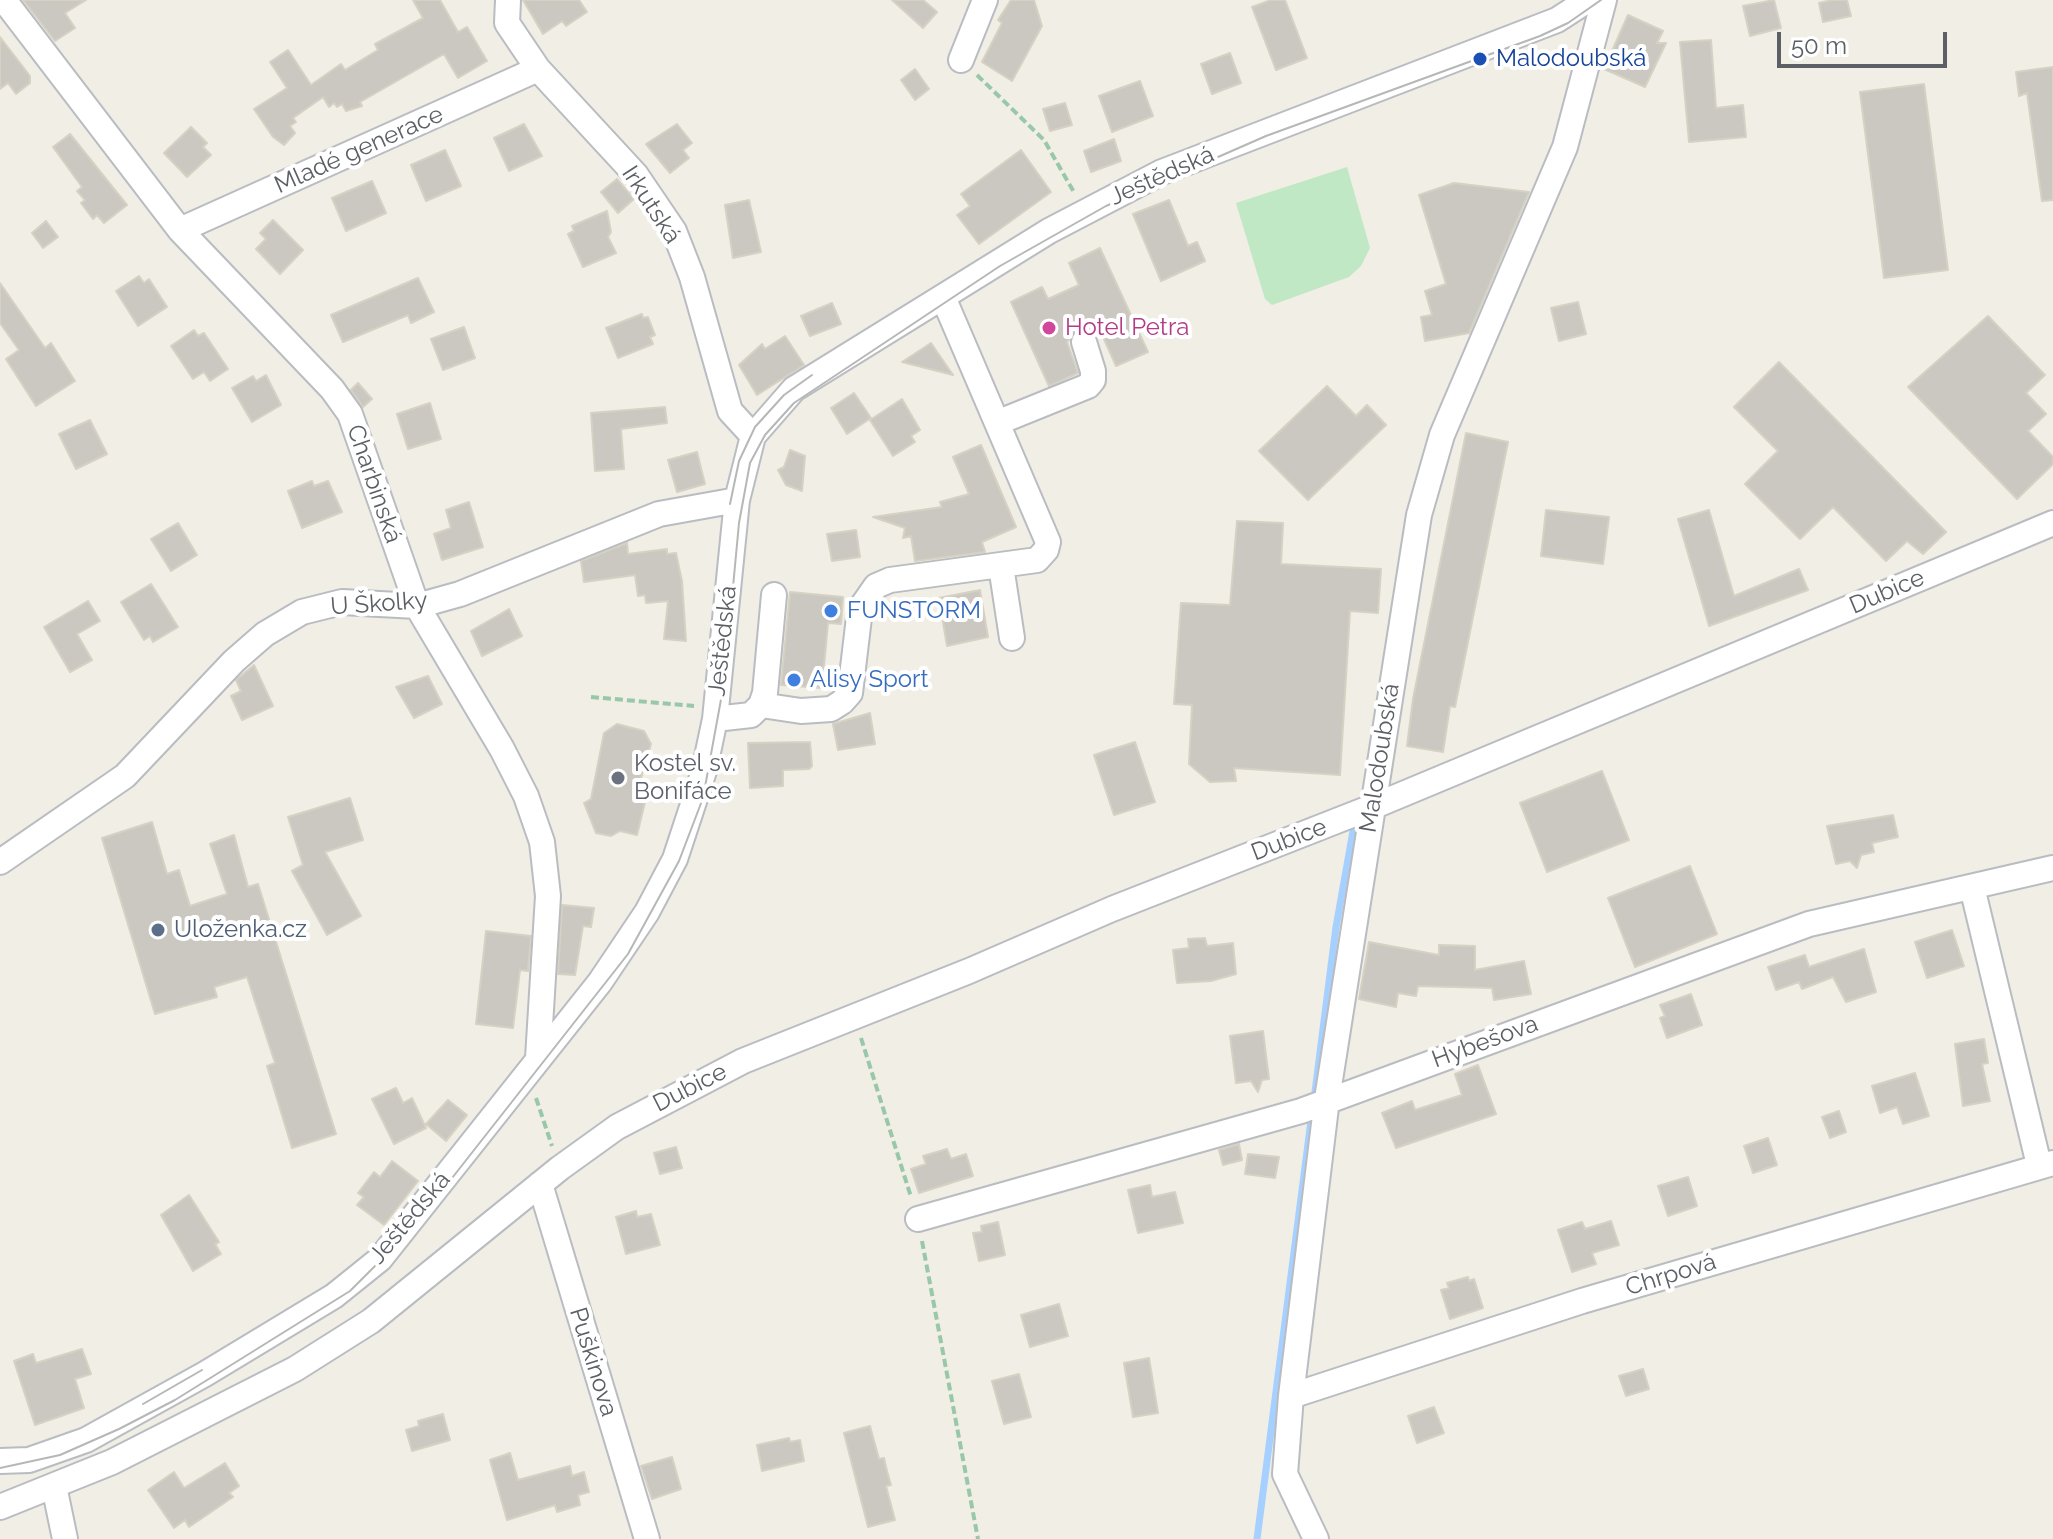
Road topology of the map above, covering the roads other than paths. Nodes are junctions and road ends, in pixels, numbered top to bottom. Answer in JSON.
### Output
{"nodes":[{"id":1,"x":508,"y":0,"type":"edge"},
{"id":2,"x":985,"y":0,"type":"edge"},
{"id":3,"x":1588,"y":0,"type":"edge"},
{"id":4,"x":1604,"y":0,"type":"edge"},
{"id":5,"x":4,"y":2,"type":"edge"},
{"id":6,"x":961,"y":60,"type":"road end"},
{"id":7,"x":538,"y":69,"type":"junction"},
{"id":8,"x":180,"y":230,"type":"junction"},
{"id":9,"x":943,"y":297,"type":"junction"},
{"id":10,"x":1084,"y":342,"type":"dead end"},
{"id":11,"x":999,"y":422,"type":"junction"},
{"id":12,"x":753,"y":436,"type":"junction"},
{"id":13,"x":737,"y":500,"type":"junction"},
{"id":14,"x":2053,"y":523,"type":"edge"},
{"id":15,"x":1001,"y":566,"type":"junction"},
{"id":16,"x":774,"y":595,"type":"dead end"},
{"id":17,"x":417,"y":606,"type":"junction"},
{"id":18,"x":1012,"y":638,"type":"dead end"},
{"id":19,"x":761,"y":705,"type":"junction"},
{"id":20,"x":716,"y":714,"type":"junction"},
{"id":21,"x":1372,"y":807,"type":"junction"},
{"id":22,"x":0,"y":862,"type":"edge"},
{"id":23,"x":2053,"y":868,"type":"edge"},
{"id":24,"x":1972,"y":887,"type":"junction"},
{"id":25,"x":538,"y":1058,"type":"junction"},
{"id":26,"x":1327,"y":1099,"type":"junction"},
{"id":27,"x":2046,"y":1164,"type":"edge"},
{"id":28,"x":540,"y":1184,"type":"junction"},
{"id":29,"x":918,"y":1219,"type":"road end"},
{"id":30,"x":1291,"y":1396,"type":"junction"},
{"id":31,"x":0,"y":1461,"type":"edge"},
{"id":32,"x":54,"y":1486,"type":"junction"},
{"id":33,"x":0,"y":1507,"type":"edge"},
{"id":34,"x":65,"y":1539,"type":"edge"},
{"id":35,"x":647,"y":1539,"type":"edge"},
{"id":36,"x":1316,"y":1539,"type":"edge"}],
"edges":[{"from":1,"to":7,"type":"street","name":"Irkutská"},
{"from":2,"to":6,"type":"street"},
{"from":3,"to":9,"type":"street","name":"Ještědská"},
{"from":4,"to":21,"type":"street","name":"Malodoubská"},
{"from":5,"to":8,"type":"street","name":"Charbinská"},
{"from":7,"to":8,"type":"street","name":"Mladé generace"},
{"from":7,"to":12,"type":"street","name":"Irkutská"},
{"from":8,"to":17,"type":"street","name":"Charbinská"},
{"from":9,"to":11,"type":"street"},
{"from":9,"to":12,"type":"street","name":"Ještědská"},
{"from":10,"to":11,"type":"street"},
{"from":11,"to":15,"type":"street"},
{"from":12,"to":13,"type":"street","name":"Ještědská"},
{"from":13,"to":17,"type":"street","name":"U Školky"},
{"from":13,"to":20,"type":"street","name":"Ještědská"},
{"from":14,"to":21,"type":"street","name":"Dubice"},
{"from":15,"to":18,"type":"street"},
{"from":15,"to":19,"type":"street"},
{"from":16,"to":19,"type":"street"},
{"from":17,"to":22,"type":"street","name":"U Školky"},
{"from":17,"to":25,"type":"street","name":"Charbinská"},
{"from":19,"to":20,"type":"street"},
{"from":20,"to":25,"type":"street","name":"Ještědská"},
{"from":21,"to":26,"type":"street","name":"Malodoubská"},
{"from":21,"to":28,"type":"street","name":"Dubice"},
{"from":23,"to":24,"type":"street","name":"Hybešova"},
{"from":24,"to":26,"type":"street","name":"Hybešova"},
{"from":24,"to":27,"type":"street"},
{"from":25,"to":31,"type":"street","name":"Ještědská"},
{"from":26,"to":29,"type":"street","name":"Hybešova"},
{"from":26,"to":30,"type":"street","name":"Malodoubská"},
{"from":27,"to":30,"type":"street","name":"Chrpová"},
{"from":28,"to":32,"type":"street","name":"Ještědská"},
{"from":28,"to":35,"type":"street","name":"Puškinova"},
{"from":30,"to":36,"type":"street","name":"Malodoubská"},
{"from":32,"to":33,"type":"street","name":"Ještědská"},
{"from":32,"to":34,"type":"street"}]}
